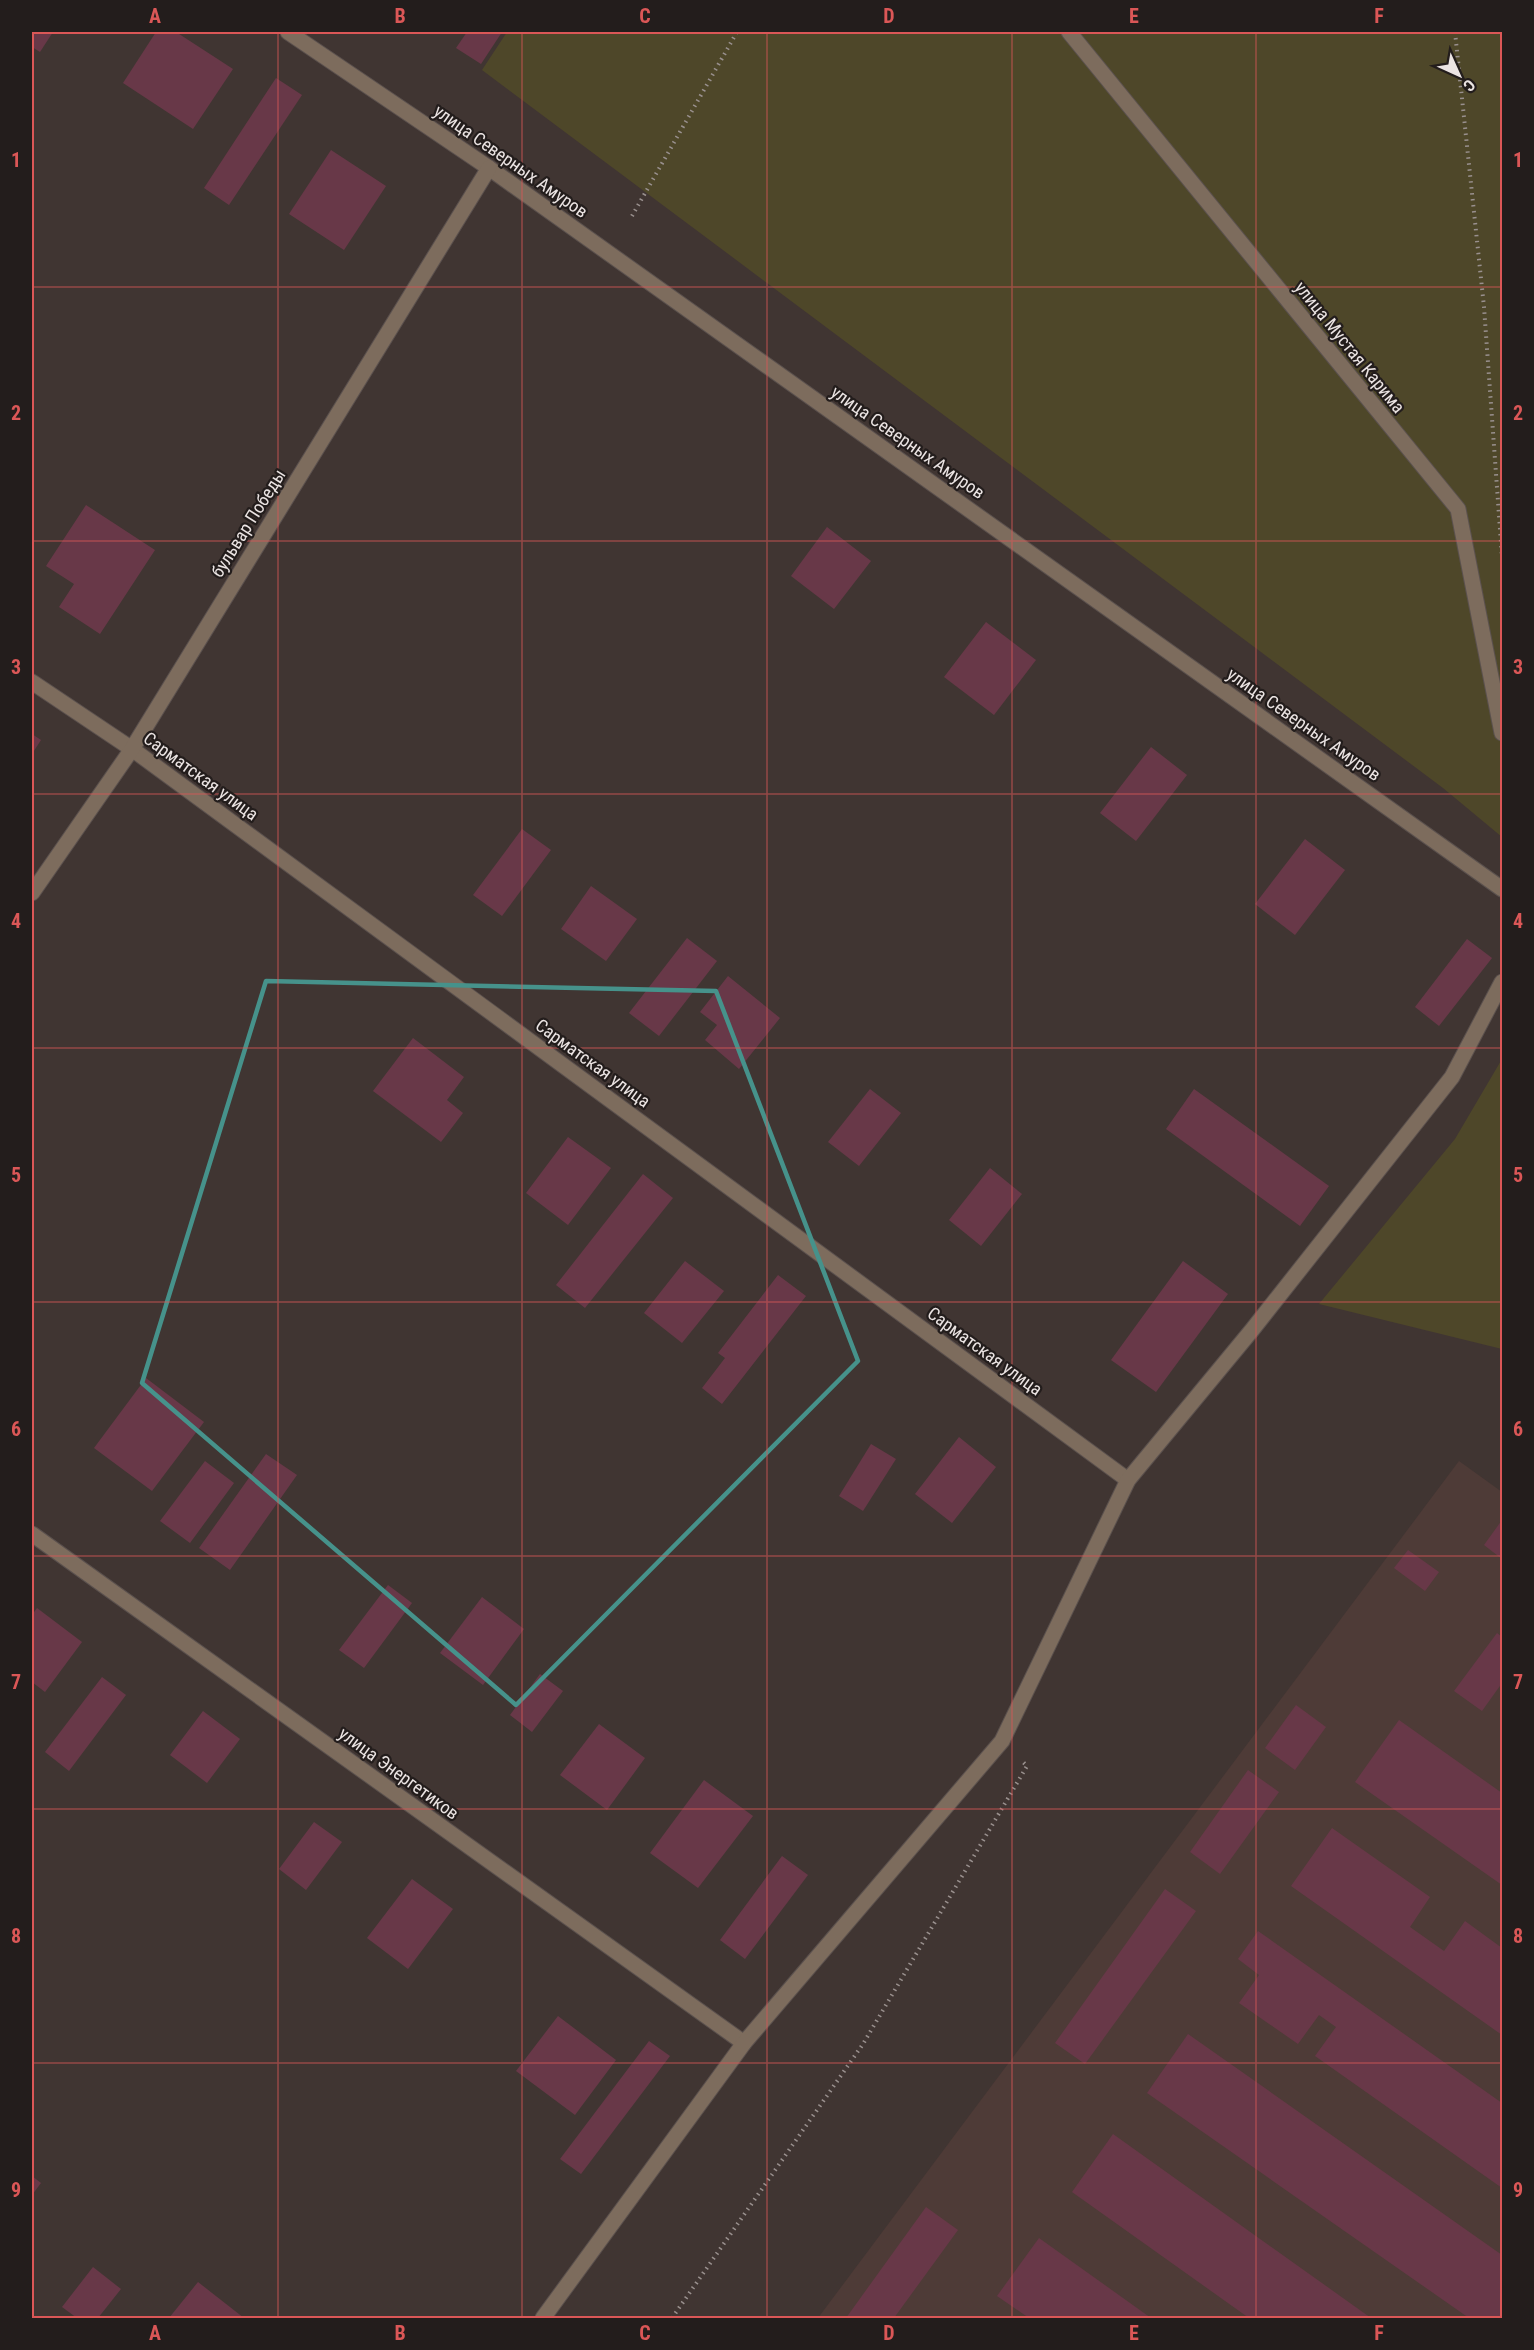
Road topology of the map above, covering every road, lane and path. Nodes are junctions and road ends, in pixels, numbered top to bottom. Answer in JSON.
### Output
{"nodes":[{"id":1,"x":288,"y":32,"type":"edge"},
{"id":2,"x":737,"y":32,"type":"edge"},
{"id":3,"x":1069,"y":32,"type":"edge"},
{"id":4,"x":1455,"y":32,"type":"edge"},
{"id":5,"x":489,"y":168,"type":"junction"},
{"id":6,"x":632,"y":216,"type":"dead end"},
{"id":7,"x":1503,"y":557,"type":"edge"},
{"id":8,"x":32,"y":682,"type":"edge"},
{"id":9,"x":1503,"y":733,"type":"edge"},
{"id":10,"x":132,"y":749,"type":"junction"},
{"id":11,"x":1503,"y":889,"type":"edge"},
{"id":12,"x":32,"y":893,"type":"edge"},
{"id":13,"x":1503,"y":982,"type":"edge"},
{"id":14,"x":1128,"y":1480,"type":"junction"},
{"id":15,"x":32,"y":1534,"type":"edge"},
{"id":16,"x":1002,"y":1741,"type":"junction"},
{"id":17,"x":744,"y":2043,"type":"junction"},
{"id":18,"x":543,"y":2319,"type":"edge"},
{"id":19,"x":672,"y":2319,"type":"edge"}],
"edges":[{"from":1,"to":5,"type":"street","name":"улица Северных Амуров"},
{"from":2,"to":6,"type":"path"},
{"from":3,"to":9,"type":"street","name":"улица Мустая Карима"},
{"from":4,"to":7,"type":"path"},
{"from":5,"to":10,"type":"street","name":"бульвар Победы"},
{"from":5,"to":11,"type":"street","name":"улица Северных Амуров"},
{"from":8,"to":10,"type":"street","name":"Сарматская улица"},
{"from":10,"to":12,"type":"street","name":"бульвар Победы"},
{"from":10,"to":14,"type":"street","name":"Сарматская улица"},
{"from":13,"to":14,"type":"street"},
{"from":14,"to":16,"type":"street"},
{"from":15,"to":17,"type":"street","name":"улица Энергетиков"},
{"from":16,"to":17,"type":"street"},
{"from":16,"to":19,"type":"path"},
{"from":17,"to":18,"type":"street"}]}
